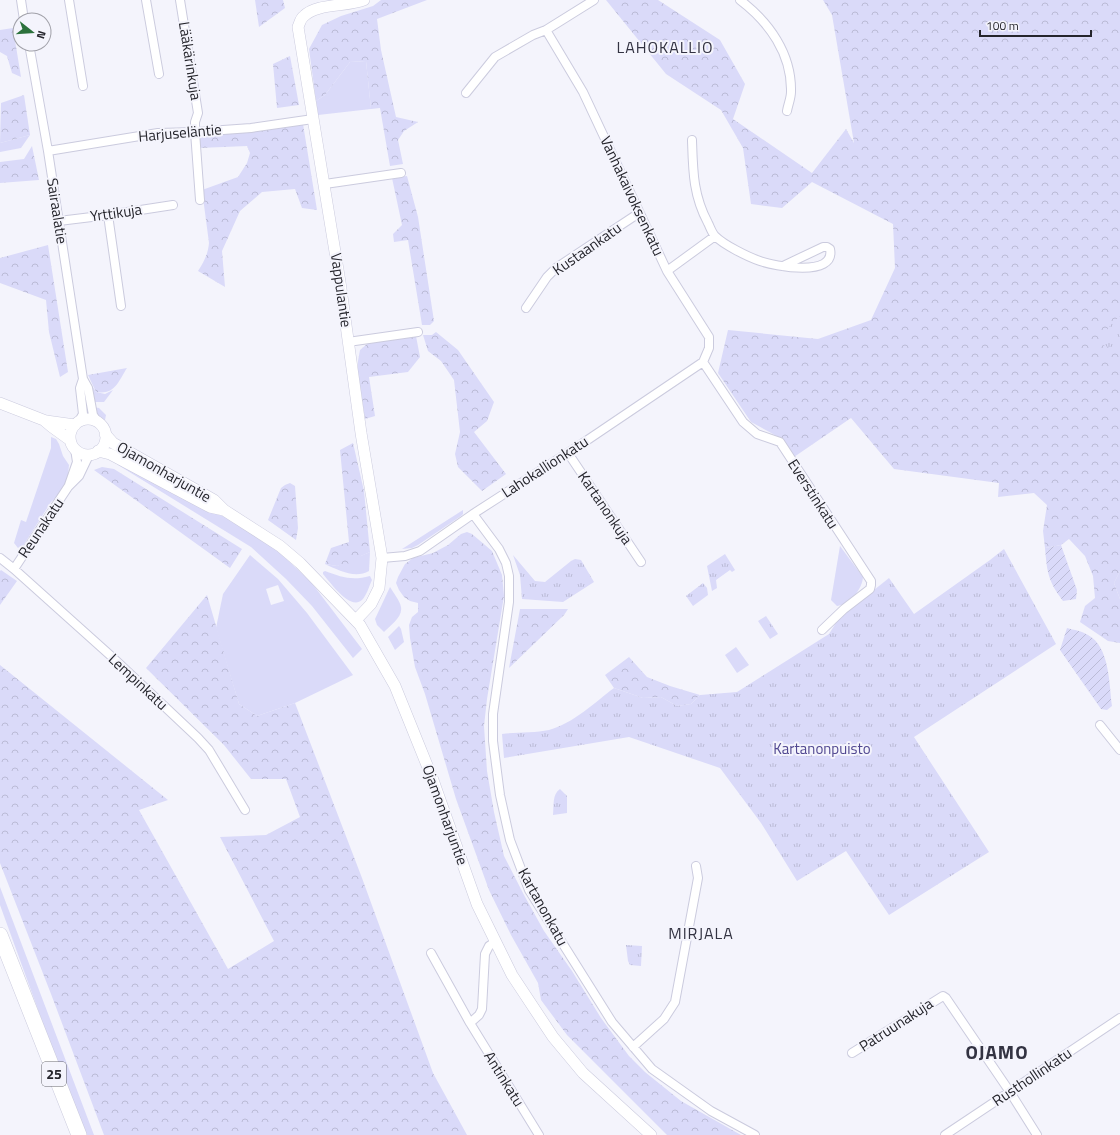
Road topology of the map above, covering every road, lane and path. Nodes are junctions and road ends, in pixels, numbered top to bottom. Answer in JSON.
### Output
{"nodes":[{"id":1,"x":21,"y":0,"type":"edge"},
{"id":2,"x":69,"y":0,"type":"edge"},
{"id":3,"x":146,"y":0,"type":"edge"},
{"id":4,"x":180,"y":0,"type":"edge"},
{"id":5,"x":364,"y":0,"type":"edge"},
{"id":6,"x":594,"y":0,"type":"edge"},
{"id":7,"x":740,"y":0,"type":"edge"},
{"id":8,"x":23,"y":12,"type":"edge"},
{"id":9,"x":546,"y":30,"type":"junction"},
{"id":10,"x":30,"y":52,"type":"edge"},
{"id":11,"x":159,"y":74,"type":"dead end"},
{"id":12,"x":83,"y":86,"type":"dead end"},
{"id":13,"x":466,"y":93,"type":"dead end"},
{"id":14,"x":787,"y":111,"type":"dead end"},
{"id":15,"x":313,"y":119,"type":"junction"},
{"id":16,"x":195,"y":132,"type":"junction"},
{"id":17,"x":692,"y":140,"type":"dead end"},
{"id":18,"x":48,"y":151,"type":"junction"},
{"id":19,"x":401,"y":173,"type":"dead end"},
{"id":20,"x":325,"y":184,"type":"junction"},
{"id":21,"x":200,"y":200,"type":"dead end"},
{"id":22,"x":173,"y":205,"type":"dead end"},
{"id":23,"x":639,"y":213,"type":"junction"},
{"id":24,"x":108,"y":215,"type":"junction"},
{"id":25,"x":59,"y":221,"type":"junction"},
{"id":26,"x":715,"y":236,"type":"junction"},
{"id":27,"x":783,"y":266,"type":"junction"},
{"id":28,"x":667,"y":271,"type":"junction"},
{"id":29,"x":121,"y":306,"type":"dead end"},
{"id":30,"x":526,"y":308,"type":"dead end"},
{"id":31,"x":418,"y":332,"type":"dead end"},
{"id":32,"x":348,"y":342,"type":"junction"},
{"id":33,"x":703,"y":362,"type":"junction"},
{"id":34,"x":83,"y":379,"type":"junction"},
{"id":35,"x":0,"y":404,"type":"edge"},
{"id":36,"x":46,"y":421,"type":"junction"},
{"id":37,"x":97,"y":422,"type":"junction"},
{"id":38,"x":77,"y":423,"type":"junction"},
{"id":39,"x":105,"y":434,"type":"junction"},
{"id":40,"x":73,"y":444,"type":"junction"},
{"id":41,"x":94,"y":453,"type":"junction"},
{"id":42,"x":568,"y":453,"type":"junction"},
{"id":43,"x":68,"y":487,"type":"junction"},
{"id":44,"x":224,"y":510,"type":"junction"},
{"id":45,"x":473,"y":514,"type":"junction"},
{"id":46,"x":0,"y":558,"type":"edge"},
{"id":47,"x":382,"y":558,"type":"junction"},
{"id":48,"x":641,"y":562,"type":"dead end"},
{"id":49,"x":14,"y":569,"type":"junction"},
{"id":50,"x":356,"y":620,"type":"junction"},
{"id":51,"x":822,"y":630,"type":"dead end"},
{"id":52,"x":1100,"y":725,"type":"dead end"},
{"id":53,"x":1120,"y":750,"type":"edge"},
{"id":54,"x":245,"y":810,"type":"dead end"},
{"id":55,"x":696,"y":866,"type":"dead end"},
{"id":56,"x":0,"y":929,"type":"edge"},
{"id":57,"x":0,"y":935,"type":"edge"},
{"id":58,"x":495,"y":942,"type":"junction"},
{"id":59,"x":4,"y":952,"type":"edge"},
{"id":60,"x":431,"y":953,"type":"dead end"},
{"id":61,"x":1120,"y":1018,"type":"edge"},
{"id":62,"x":470,"y":1023,"type":"junction"},
{"id":63,"x":633,"y":1047,"type":"junction"},
{"id":64,"x":852,"y":1053,"type":"dead end"},
{"id":65,"x":1010,"y":1092,"type":"junction"},
{"id":66,"x":79,"y":1135,"type":"edge"},
{"id":67,"x":539,"y":1135,"type":"edge"},
{"id":68,"x":651,"y":1135,"type":"edge"},
{"id":69,"x":756,"y":1135,"type":"edge"},
{"id":70,"x":945,"y":1135,"type":"edge"},
{"id":71,"x":1037,"y":1135,"type":"edge"}],
"edges":[{"from":1,"to":8,"type":"street"},
{"from":2,"to":12,"type":"street"},
{"from":3,"to":11,"type":"street"},
{"from":4,"to":16,"type":"street","name":"Lääkärinkuja"},
{"from":5,"to":15,"type":"main road","name":"Vappulantie"},
{"from":6,"to":9,"type":"street"},
{"from":7,"to":14,"type":"street"},
{"from":9,"to":13,"type":"street"},
{"from":9,"to":23,"type":"street","name":"Vanhakaivoksenkatu"},
{"from":10,"to":18,"type":"street","name":"Sairaalatie"},
{"from":15,"to":16,"type":"street","name":"Harjuseläntie"},
{"from":15,"to":20,"type":"main road","name":"Vappulantie"},
{"from":16,"to":18,"type":"street","name":"Harjuseläntie"},
{"from":16,"to":21,"type":"street","name":"Lääkärinkuja"},
{"from":17,"to":26,"type":"street"},
{"from":18,"to":25,"type":"street","name":"Sairaalatie"},
{"from":19,"to":20,"type":"street"},
{"from":20,"to":32,"type":"main road","name":"Vappulantie"},
{"from":22,"to":24,"type":"street","name":"Yrttikuja"},
{"from":23,"to":28,"type":"street","name":"Vanhakaivoksenkatu"},
{"from":23,"to":30,"type":"street","name":"Kustaankatu"},
{"from":24,"to":25,"type":"street","name":"Yrttikuja"},
{"from":24,"to":29,"type":"street"},
{"from":25,"to":34,"type":"street","name":"Sairaalatie"},
{"from":26,"to":27,"type":"street"},
{"from":26,"to":28,"type":"street"},
{"from":27,"to":27,"type":"street"},
{"from":28,"to":33,"type":"street","name":"Vanhakaivoksenkatu"},
{"from":31,"to":32,"type":"street"},
{"from":32,"to":47,"type":"main road","name":"Vappulantie"},
{"from":33,"to":42,"type":"street","name":"Lahokallionkatu"},
{"from":33,"to":51,"type":"street","name":"Everstinkatu"},
{"from":34,"to":37,"type":"street","name":"Sairaalatie"},
{"from":34,"to":38,"type":"street","name":"Sairaalatie"},
{"from":35,"to":36,"type":"main road"},
{"from":36,"to":38,"type":"main road"},
{"from":36,"to":40,"type":"main road"},
{"from":37,"to":38,"type":"main road"},
{"from":37,"to":39,"type":"main road"},
{"from":38,"to":40,"type":"main road"},
{"from":39,"to":41,"type":"main road"},
{"from":39,"to":44,"type":"main road","name":"Ojamonharjuntie"},
{"from":40,"to":41,"type":"main road"},
{"from":40,"to":43,"type":"street","name":"Reunakatu"},
{"from":41,"to":43,"type":"street","name":"Reunakatu"},
{"from":41,"to":44,"type":"main road","name":"Ojamonharjuntie"},
{"from":42,"to":45,"type":"street","name":"Lahokallionkatu"},
{"from":42,"to":48,"type":"street","name":"Kartanonkuja"},
{"from":43,"to":49,"type":"street","name":"Reunakatu"},
{"from":44,"to":50,"type":"main road","name":"Ojamonharjuntie"},
{"from":45,"to":47,"type":"street","name":"Lahokallionkatu"},
{"from":45,"to":63,"type":"street","name":"Kartanonkatu"},
{"from":46,"to":49,"type":"street","name":"Lempinkatu"},
{"from":47,"to":50,"type":"main road","name":"Vappulantie"},
{"from":49,"to":54,"type":"street","name":"Lempinkatu"},
{"from":50,"to":58,"type":"main road","name":"Ojamonharjuntie"},
{"from":52,"to":53,"type":"street"},
{"from":55,"to":63,"type":"street"},
{"from":56,"to":59,"type":"highway"},
{"from":57,"to":59,"type":"highway"},
{"from":58,"to":62,"type":"street"},
{"from":58,"to":68,"type":"main road","name":"Ojamonharjuntie"},
{"from":59,"to":66,"type":"highway","number":"25"},
{"from":60,"to":62,"type":"street","name":"Antinkatu"},
{"from":61,"to":65,"type":"street","name":"Rusthollinkatu"},
{"from":62,"to":67,"type":"street","name":"Antinkatu"},
{"from":63,"to":69,"type":"street","name":"Kartanonkatu"},
{"from":64,"to":65,"type":"street","name":"Patruunakuja"},
{"from":65,"to":70,"type":"street","name":"Rusthollinkatu"},
{"from":65,"to":71,"type":"street"}]}
